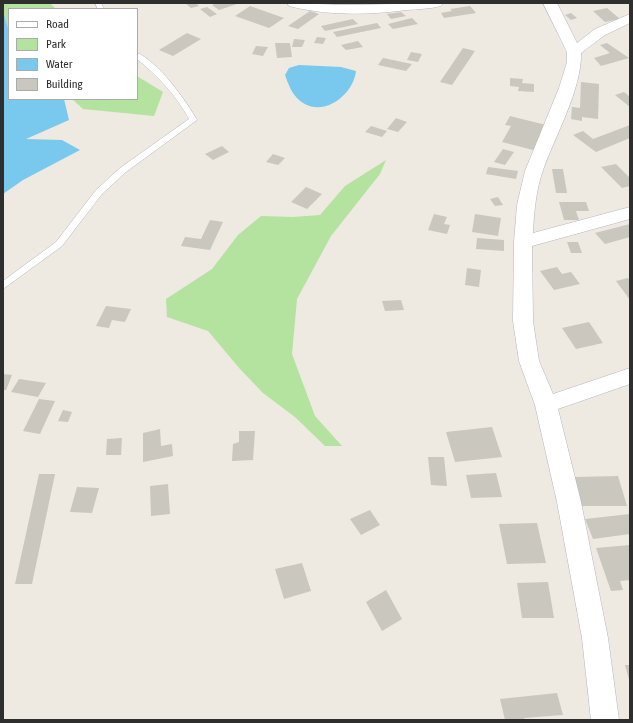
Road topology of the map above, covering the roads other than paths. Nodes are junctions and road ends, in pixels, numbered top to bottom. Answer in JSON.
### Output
{"nodes":[{"id":1,"x":294,"y":3,"type":"edge"},
{"id":2,"x":436,"y":3,"type":"edge"},
{"id":3,"x":550,"y":3,"type":"edge"},
{"id":4,"x":630,"y":18,"type":"edge"},
{"id":5,"x":574,"y":52,"type":"junction"},
{"id":6,"x":138,"y":57,"type":"edge"},
{"id":7,"x":630,"y":213,"type":"edge"},
{"id":8,"x":523,"y":242,"type":"junction"},
{"id":9,"x":3,"y":286,"type":"edge"},
{"id":10,"x":630,"y":376,"type":"edge"},
{"id":11,"x":546,"y":405,"type":"junction"},
{"id":12,"x":605,"y":720,"type":"edge"}],
"edges":[{"from":1,"to":2,"type":"street"},
{"from":3,"to":5,"type":"street"},
{"from":4,"to":5,"type":"street"},
{"from":5,"to":8,"type":"street"},
{"from":6,"to":9,"type":"lane"},
{"from":7,"to":8,"type":"street"},
{"from":8,"to":11,"type":"street"},
{"from":10,"to":11,"type":"street"},
{"from":11,"to":12,"type":"street"}]}
